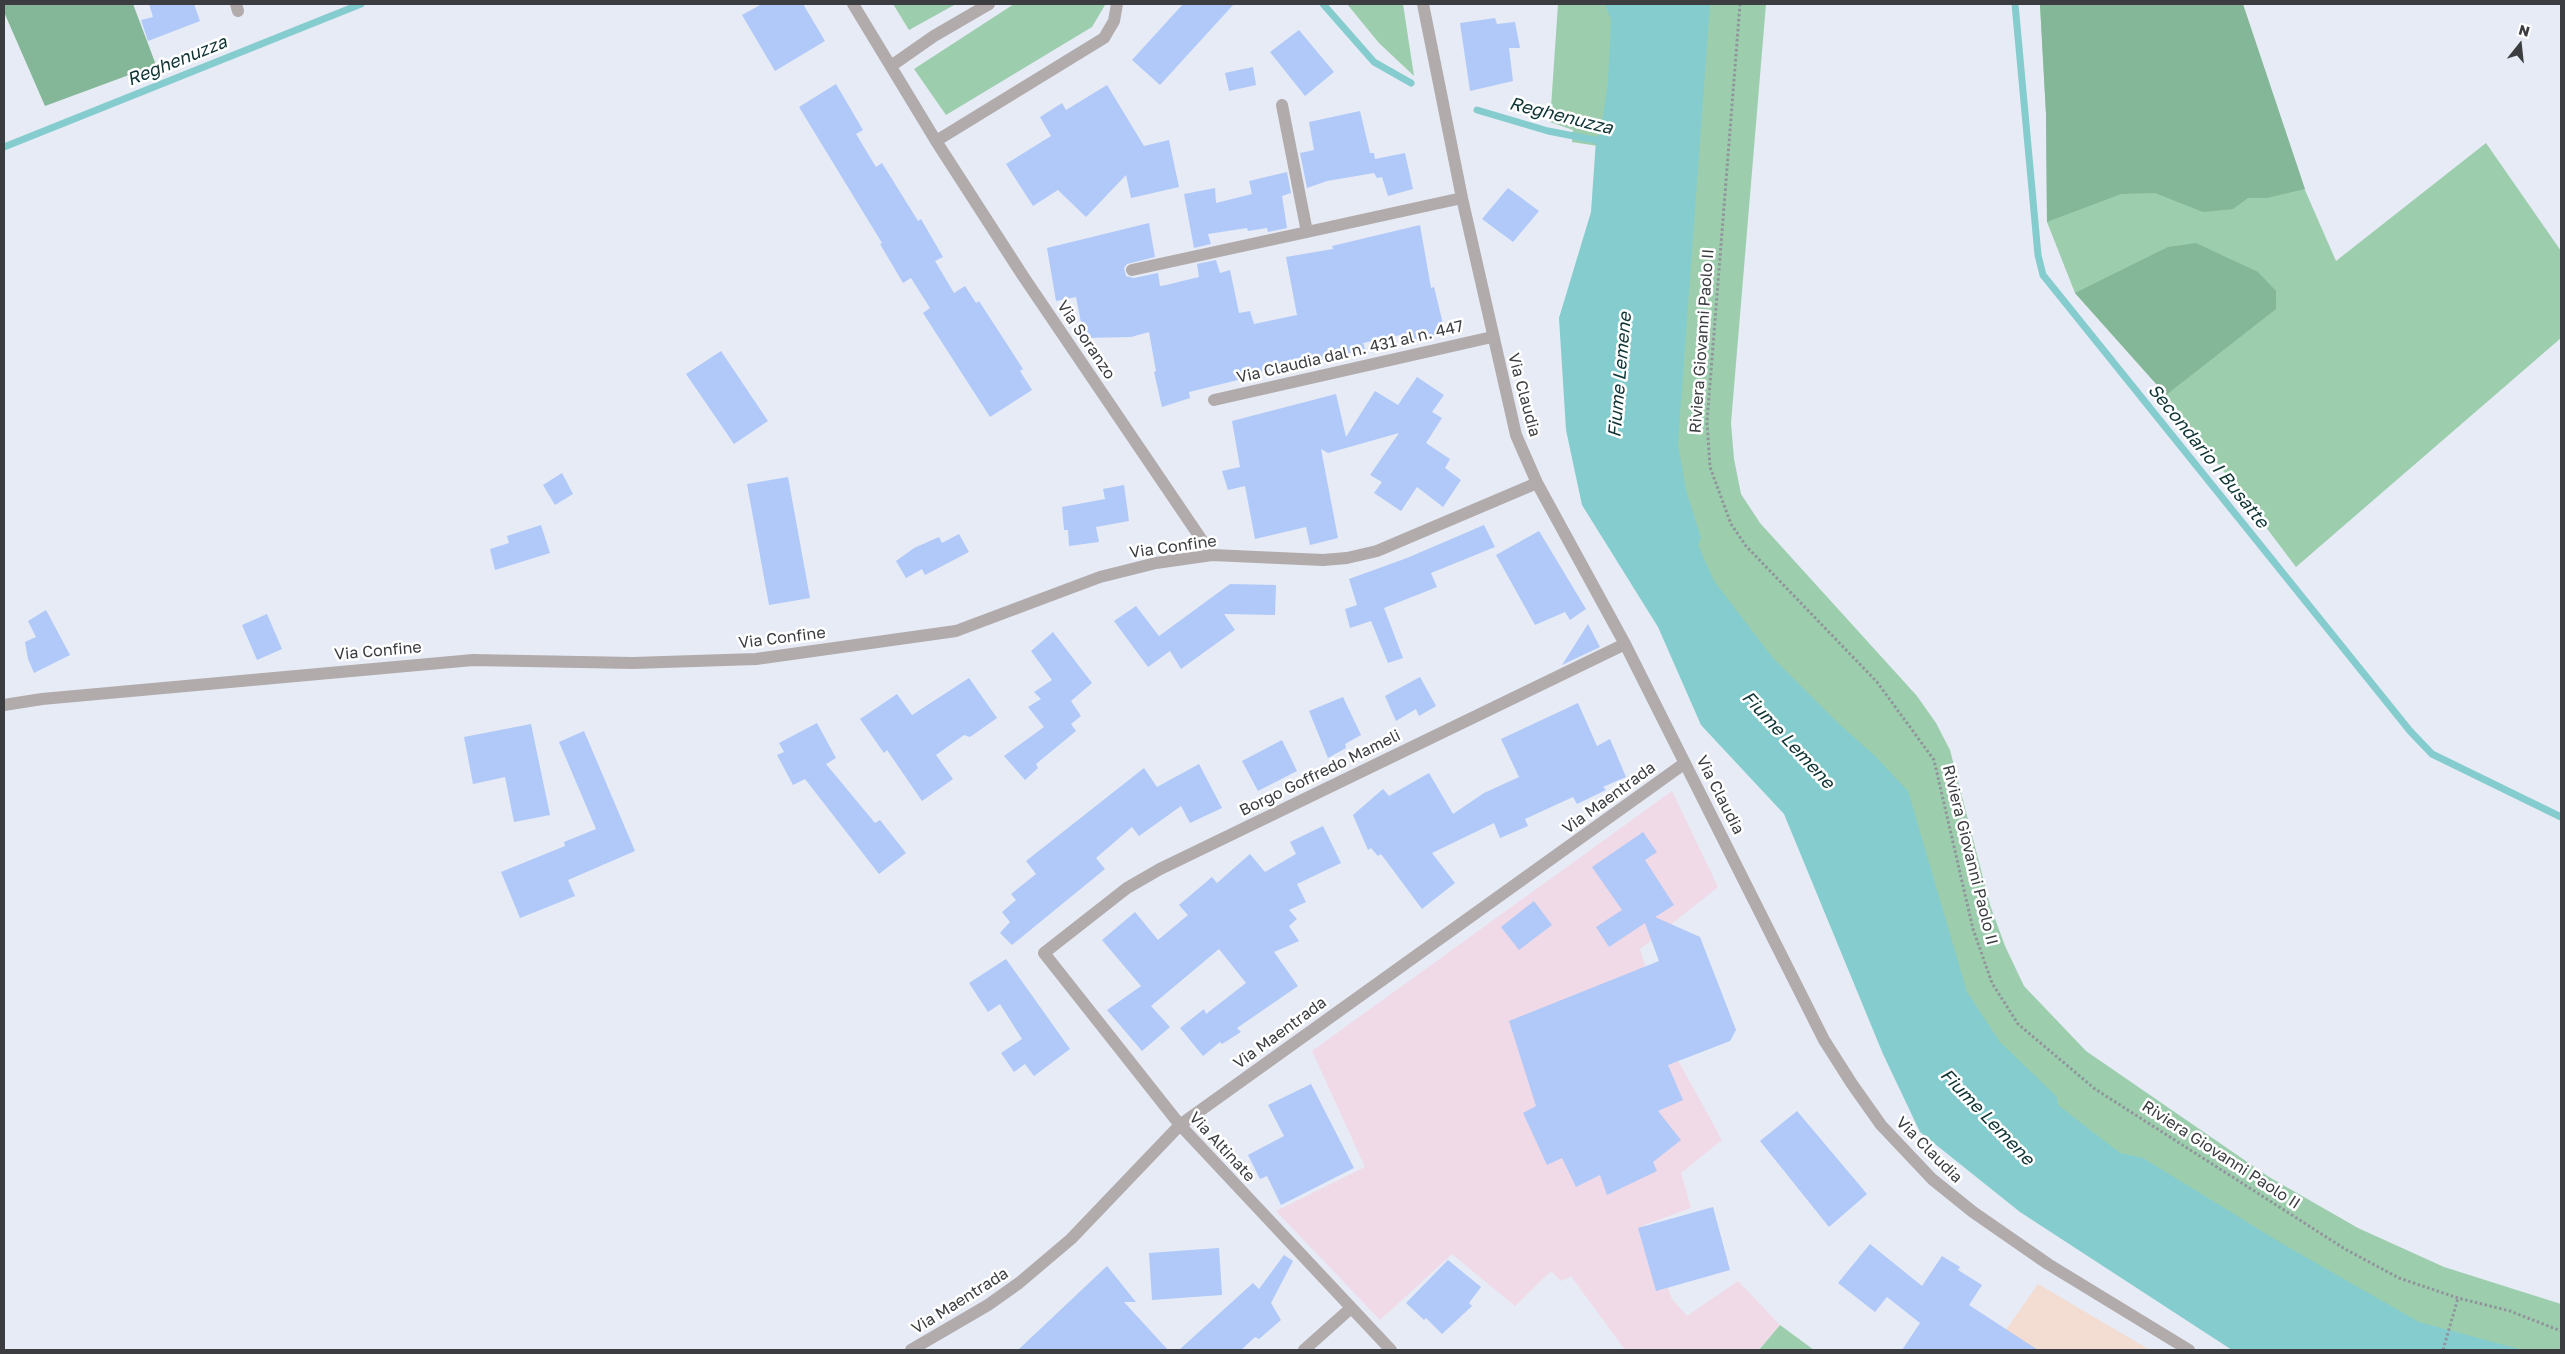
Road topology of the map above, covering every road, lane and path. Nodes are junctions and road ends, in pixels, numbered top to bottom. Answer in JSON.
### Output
{"nodes":[{"id":1,"x":853,"y":4,"type":"edge"},
{"id":2,"x":989,"y":4,"type":"edge"},
{"id":3,"x":1117,"y":4,"type":"edge"},
{"id":4,"x":1423,"y":4,"type":"edge"},
{"id":5,"x":1740,"y":4,"type":"edge"},
{"id":6,"x":891,"y":66,"type":"junction"},
{"id":7,"x":1282,"y":105,"type":"dead end"},
{"id":8,"x":936,"y":141,"type":"junction"},
{"id":9,"x":1462,"y":198,"type":"junction"},
{"id":10,"x":1307,"y":232,"type":"junction"},
{"id":11,"x":1132,"y":270,"type":"dead end"},
{"id":12,"x":1492,"y":337,"type":"junction"},
{"id":13,"x":1214,"y":400,"type":"dead end"},
{"id":14,"x":1537,"y":483,"type":"junction"},
{"id":15,"x":1212,"y":555,"type":"junction"},
{"id":16,"x":1625,"y":644,"type":"junction"},
{"id":17,"x":4,"y":705,"type":"edge"},
{"id":18,"x":1685,"y":763,"type":"junction"},
{"id":19,"x":1044,"y":953,"type":"joint"},
{"id":20,"x":1180,"y":1125,"type":"junction"},
{"id":21,"x":2458,"y":1298,"type":"junction"},
{"id":22,"x":1351,"y":1308,"type":"junction"},
{"id":23,"x":2561,"y":1331,"type":"edge"},
{"id":24,"x":912,"y":1350,"type":"edge"},
{"id":25,"x":1304,"y":1350,"type":"edge"},
{"id":26,"x":1391,"y":1350,"type":"edge"},
{"id":27,"x":2189,"y":1350,"type":"edge"},
{"id":28,"x":2443,"y":1350,"type":"edge"}],
"edges":[{"from":1,"to":6,"type":"street","name":"Via Soranzo"},
{"from":2,"to":6,"type":"street"},
{"from":3,"to":8,"type":"street"},
{"from":4,"to":9,"type":"street","name":"Via Claudia"},
{"from":5,"to":21,"type":"path","name":"Riviera Giovanni Paolo II"},
{"from":6,"to":8,"type":"street","name":"Via Soranzo"},
{"from":7,"to":10,"type":"street"},
{"from":8,"to":15,"type":"street","name":"Via Soranzo"},
{"from":9,"to":10,"type":"street"},
{"from":9,"to":12,"type":"street","name":"Via Claudia"},
{"from":10,"to":11,"type":"street"},
{"from":12,"to":13,"type":"street","name":"Via Claudia dal n. 431 al n. 447"},
{"from":12,"to":14,"type":"street","name":"Via Claudia"},
{"from":14,"to":15,"type":"street","name":"Via Confine"},
{"from":14,"to":16,"type":"street","name":"Via Claudia"},
{"from":15,"to":17,"type":"street","name":"Via Confine"},
{"from":16,"to":18,"type":"street","name":"Via Claudia"},
{"from":16,"to":19,"type":"street","name":"Borgo Goffredo Mameli"},
{"from":18,"to":20,"type":"street","name":"Via Maentrada"},
{"from":18,"to":27,"type":"street","name":"Via Claudia"},
{"from":19,"to":20,"type":"street","name":"Via Altinate"},
{"from":20,"to":22,"type":"street","name":"Via Altinate"},
{"from":20,"to":24,"type":"street","name":"Via Maentrada"},
{"from":21,"to":23,"type":"path","name":"Riviera Giovanni Paolo II"},
{"from":21,"to":28,"type":"path"},
{"from":22,"to":25,"type":"street"},
{"from":22,"to":26,"type":"street","name":"Via Altinate"}]}
